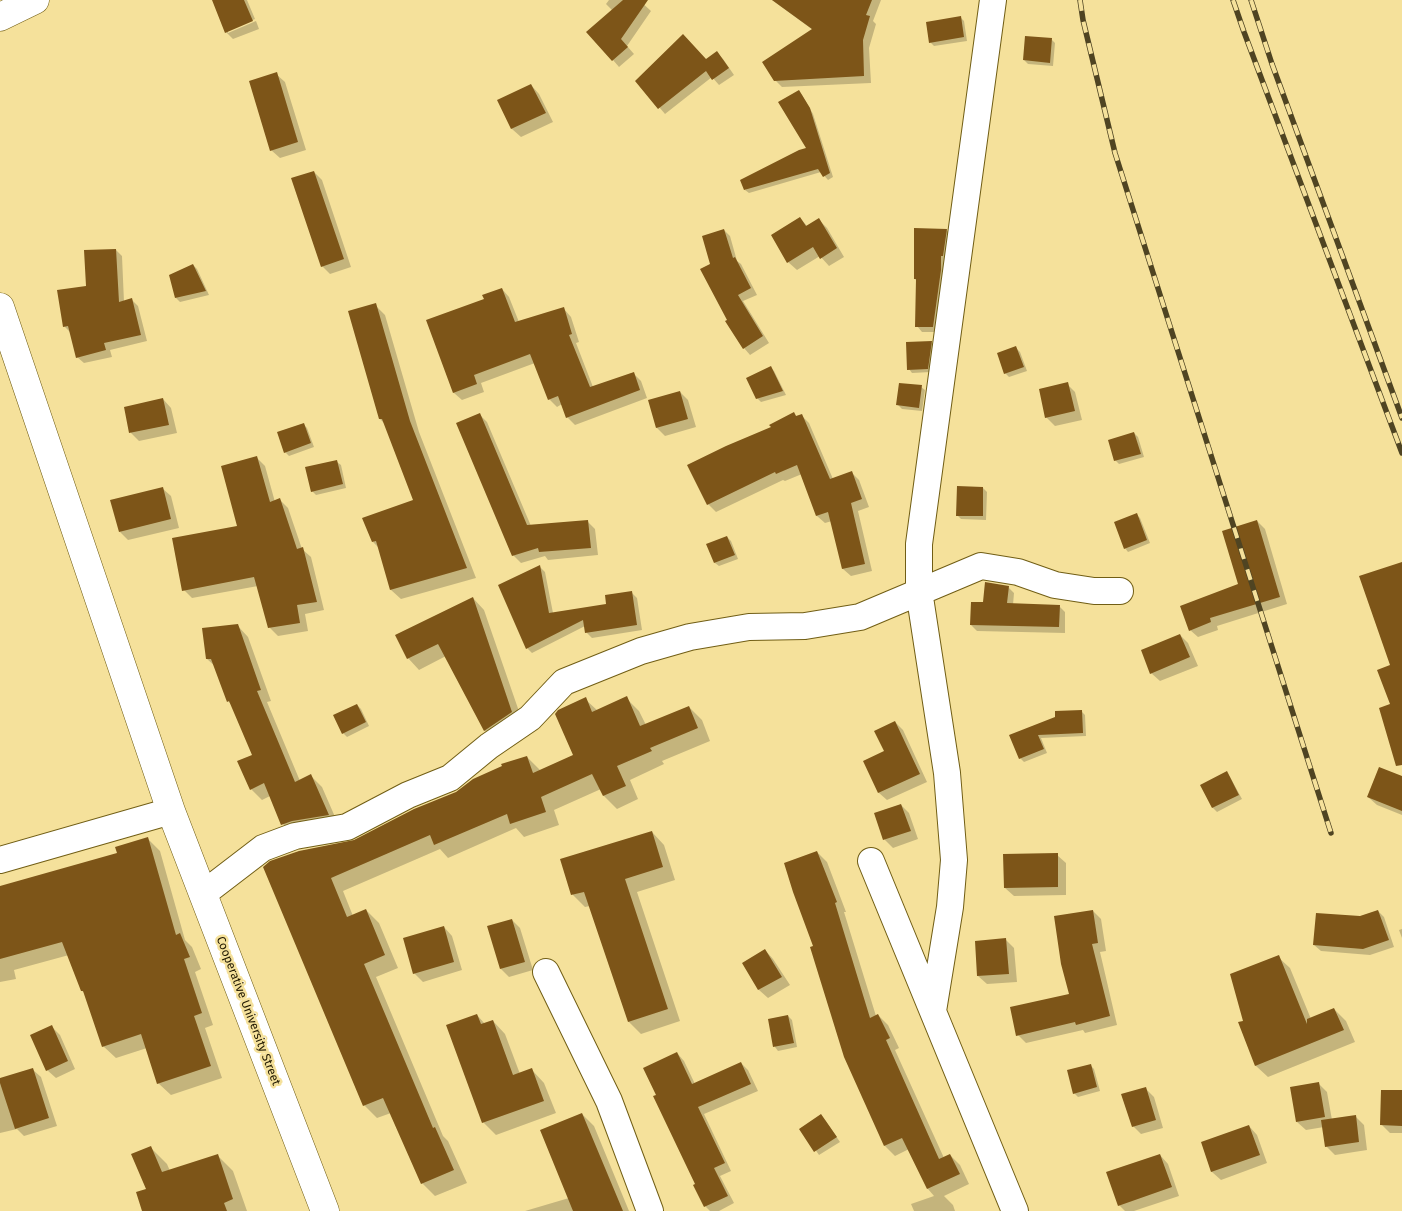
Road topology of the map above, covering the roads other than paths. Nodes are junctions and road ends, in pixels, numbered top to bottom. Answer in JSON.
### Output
{"nodes":[{"id":1,"x":35,"y":0,"type":"edge"},
{"id":2,"x":993,"y":0,"type":"edge"},
{"id":3,"x":0,"y":16,"type":"edge"},
{"id":4,"x":0,"y":307,"type":"edge"},
{"id":5,"x":920,"y":591,"type":"junction"},
{"id":6,"x":1120,"y":591,"type":"dead end"},
{"id":7,"x":171,"y":811,"type":"junction"},
{"id":8,"x":0,"y":860,"type":"edge"},
{"id":9,"x":871,"y":861,"type":"dead end"},
{"id":10,"x":203,"y":894,"type":"junction"},
{"id":11,"x":546,"y":972,"type":"dead end"},
{"id":12,"x":933,"y":1011,"type":"junction"},
{"id":13,"x":325,"y":1211,"type":"edge"},
{"id":14,"x":650,"y":1211,"type":"edge"},
{"id":15,"x":1015,"y":1211,"type":"edge"}],
"edges":[{"from":1,"to":3,"type":"street"},
{"from":2,"to":5,"type":"street"},
{"from":4,"to":7,"type":"street","name":"Cooperative University Street"},
{"from":5,"to":6,"type":"street"},
{"from":5,"to":10,"type":"street"},
{"from":5,"to":12,"type":"street"},
{"from":7,"to":8,"type":"street"},
{"from":7,"to":10,"type":"street","name":"Cooperative University Street"},
{"from":9,"to":12,"type":"street"},
{"from":10,"to":13,"type":"street","name":"Cooperative University Street"},
{"from":11,"to":14,"type":"street"},
{"from":12,"to":15,"type":"street"}]}
